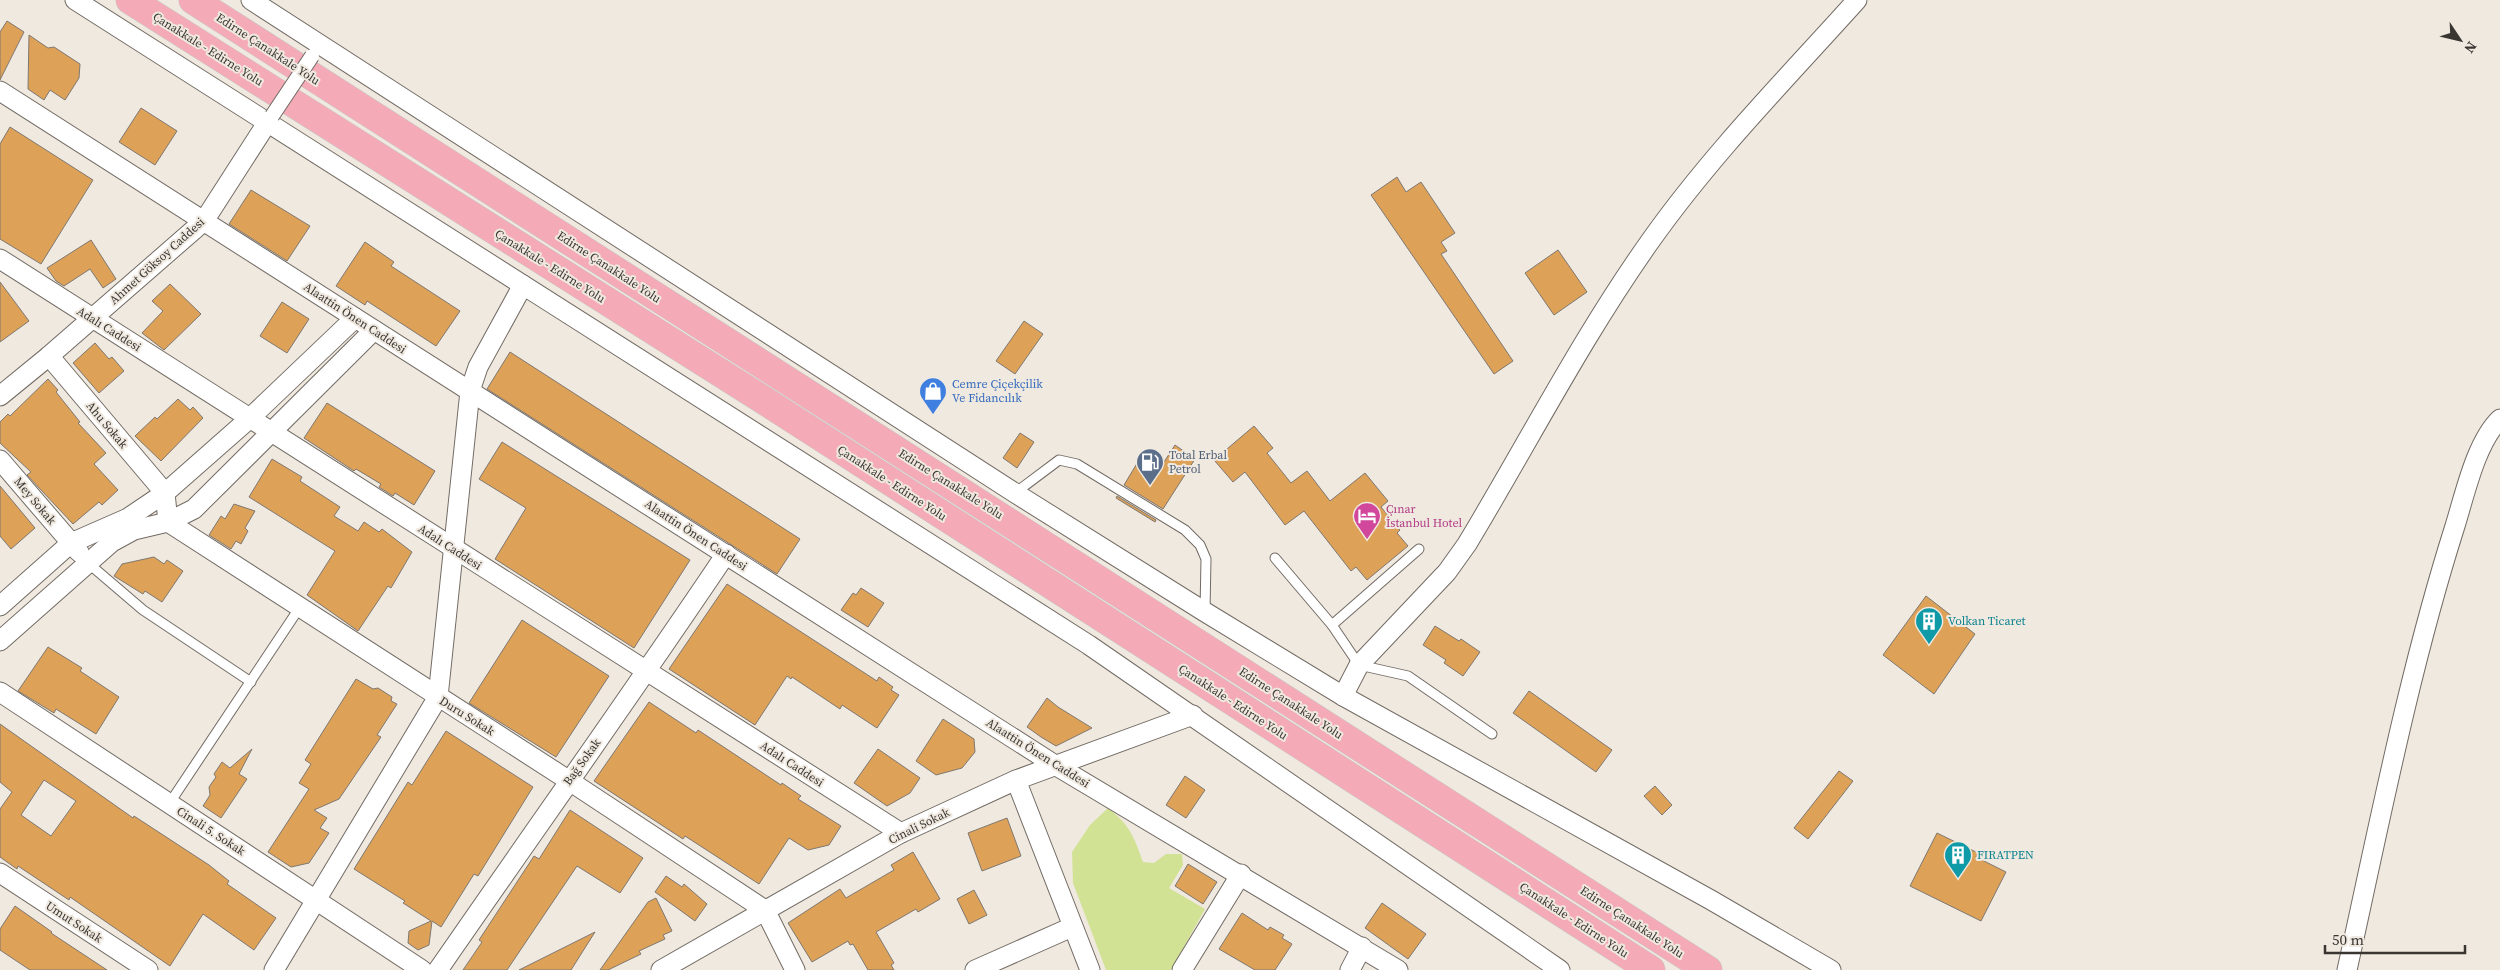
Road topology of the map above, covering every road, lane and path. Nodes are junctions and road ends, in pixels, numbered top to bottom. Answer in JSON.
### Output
{"nodes":[{"id":1,"x":75,"y":0,"type":"edge"},
{"id":2,"x":130,"y":0,"type":"edge"},
{"id":3,"x":193,"y":0,"type":"edge"},
{"id":4,"x":251,"y":0,"type":"edge"},
{"id":5,"x":1857,"y":0,"type":"edge"},
{"id":6,"x":312,"y":56,"type":"dead end"},
{"id":7,"x":354,"y":67,"type":"junction"},
{"id":8,"x":0,"y":91,"type":"edge"},
{"id":9,"x":338,"y":94,"type":"junction"},
{"id":10,"x":275,"y":112,"type":"junction"},
{"id":11,"x":204,"y":221,"type":"junction"},
{"id":12,"x":0,"y":259,"type":"edge"},
{"id":13,"x":523,"y":285,"type":"junction"},
{"id":14,"x":355,"y":318,"type":"junction"},
{"id":15,"x":92,"y":319,"type":"junction"},
{"id":16,"x":374,"y":330,"type":"junction"},
{"id":17,"x":49,"y":356,"type":"junction"},
{"id":18,"x":470,"y":391,"type":"junction"},
{"id":19,"x":0,"y":396,"type":"edge"},
{"id":20,"x":250,"y":418,"type":"junction"},
{"id":21,"x":2500,"y":419,"type":"edge"},
{"id":22,"x":272,"y":432,"type":"junction"},
{"id":23,"x":0,"y":460,"type":"edge"},
{"id":24,"x":165,"y":493,"type":"junction"},
{"id":25,"x":1015,"y":493,"type":"junction"},
{"id":26,"x":999,"y":515,"type":"junction"},
{"id":27,"x":168,"y":522,"type":"junction"},
{"id":28,"x":71,"y":543,"type":"junction"},
{"id":29,"x":1419,"y":549,"type":"dead end"},
{"id":30,"x":454,"y":550,"type":"junction"},
{"id":31,"x":726,"y":554,"type":"junction"},
{"id":32,"x":1274,"y":558,"type":"dead end"},
{"id":33,"x":88,"y":562,"type":"junction"},
{"id":34,"x":0,"y":606,"type":"edge"},
{"id":35,"x":300,"y":607,"type":"junction"},
{"id":36,"x":1206,"y":612,"type":"junction"},
{"id":37,"x":1332,"y":625,"type":"junction"},
{"id":38,"x":0,"y":641,"type":"edge"},
{"id":39,"x":1195,"y":641,"type":"junction"},
{"id":40,"x":1359,"y":666,"type":"junction"},
{"id":41,"x":648,"y":671,"type":"junction"},
{"id":42,"x":251,"y":682,"type":"junction"},
{"id":43,"x":0,"y":692,"type":"edge"},
{"id":44,"x":1343,"y":696,"type":"junction"},
{"id":45,"x":438,"y":697,"type":"junction"},
{"id":46,"x":1193,"y":715,"type":"junction"},
{"id":47,"x":1492,"y":734,"type":"dead end"},
{"id":48,"x":1055,"y":765,"type":"junction"},
{"id":49,"x":568,"y":780,"type":"junction"},
{"id":50,"x":1016,"y":780,"type":"junction"},
{"id":51,"x":169,"y":804,"type":"junction"},
{"id":52,"x":901,"y":833,"type":"junction"},
{"id":53,"x":0,"y":873,"type":"edge"},
{"id":54,"x":1241,"y":874,"type":"junction"},
{"id":55,"x":316,"y":901,"type":"junction"},
{"id":56,"x":765,"y":910,"type":"junction"},
{"id":57,"x":1072,"y":927,"type":"junction"},
{"id":58,"x":1362,"y":947,"type":"junction"},
{"id":59,"x":1828,"y":969,"type":"edge"},
{"id":60,"x":148,"y":970,"type":"edge"},
{"id":61,"x":274,"y":970,"type":"edge"},
{"id":62,"x":422,"y":970,"type":"edge"},
{"id":63,"x":438,"y":970,"type":"edge"},
{"id":64,"x":661,"y":970,"type":"edge"},
{"id":65,"x":795,"y":970,"type":"edge"},
{"id":66,"x":975,"y":970,"type":"edge"},
{"id":67,"x":1090,"y":970,"type":"edge"},
{"id":68,"x":1182,"y":970,"type":"edge"},
{"id":69,"x":1350,"y":970,"type":"edge"},
{"id":70,"x":1398,"y":970,"type":"edge"},
{"id":71,"x":1560,"y":970,"type":"edge"},
{"id":72,"x":1651,"y":970,"type":"edge"},
{"id":73,"x":1708,"y":970,"type":"edge"},
{"id":74,"x":2347,"y":970,"type":"edge"}],
"edges":[{"from":1,"to":10,"type":"street"},
{"from":2,"to":10,"type":"highway","name":"Çanakkale - Edirne Yolu"},
{"from":3,"to":9,"type":"highway","name":"Edirne Çanakkale Yolu"},
{"from":4,"to":7,"type":"street"},
{"from":5,"to":40,"type":"street"},
{"from":6,"to":10,"type":"street","bridge":true},
{"from":7,"to":9,"type":"street"},
{"from":7,"to":25,"type":"street"},
{"from":8,"to":11,"type":"street","name":"Alaattin Önen Caddesi"},
{"from":9,"to":26,"type":"highway","name":"Edirne Çanakkale Yolu"},
{"from":10,"to":11,"type":"street","name":"Ahmet Göksoy Caddesi"},
{"from":10,"to":13,"type":"street"},
{"from":10,"to":72,"type":"highway","name":"Çanakkale - Edirne Yolu"},
{"from":11,"to":14,"type":"street","name":"Alaattin Önen Caddesi"},
{"from":11,"to":15,"type":"street","name":"Ahmet Göksoy Caddesi"},
{"from":12,"to":15,"type":"street","name":"Adalı Caddesi"},
{"from":13,"to":18,"type":"street"},
{"from":13,"to":46,"type":"street"},
{"from":14,"to":16,"type":"street","name":"Alaattin Önen Caddesi"},
{"from":14,"to":20,"type":"street"},
{"from":15,"to":17,"type":"street","name":"Ahmet Göksoy Caddesi"},
{"from":15,"to":20,"type":"street","name":"Adalı Caddesi"},
{"from":16,"to":18,"type":"street","name":"Alaattin Önen Caddesi"},
{"from":16,"to":22,"type":"street"},
{"from":17,"to":19,"type":"street","name":"Ahmet Göksoy Caddesi"},
{"from":17,"to":24,"type":"street","name":"Ahu Sokak"},
{"from":18,"to":30,"type":"street"},
{"from":18,"to":31,"type":"street","name":"Alaattin Önen Caddesi"},
{"from":20,"to":22,"type":"street","name":"Adalı Caddesi"},
{"from":20,"to":24,"type":"street"},
{"from":21,"to":74,"type":"street"},
{"from":22,"to":27,"type":"street"},
{"from":22,"to":30,"type":"street","name":"Adalı Caddesi"},
{"from":23,"to":28,"type":"street","name":"Mey Sokak"},
{"from":24,"to":27,"type":"street"},
{"from":24,"to":28,"type":"street"},
{"from":25,"to":26,"type":"street"},
{"from":25,"to":36,"type":"street"},
{"from":25,"to":36,"type":"lane"},
{"from":26,"to":39,"type":"highway","name":"Edirne Çanakkale Yolu"},
{"from":27,"to":33,"type":"street"},
{"from":27,"to":35,"type":"street","name":"Duru Sokak"},
{"from":28,"to":33,"type":"street","name":"Mey Sokak"},
{"from":28,"to":34,"type":"street"},
{"from":29,"to":37,"type":"lane"},
{"from":30,"to":41,"type":"street","name":"Adalı Caddesi"},
{"from":30,"to":45,"type":"street"},
{"from":31,"to":41,"type":"street","name":"Bağ Sokak"},
{"from":31,"to":48,"type":"street","name":"Alaattin Önen Caddesi"},
{"from":32,"to":37,"type":"lane"},
{"from":33,"to":38,"type":"street"},
{"from":33,"to":42,"type":"lane"},
{"from":35,"to":42,"type":"lane"},
{"from":35,"to":45,"type":"street","name":"Duru Sokak"},
{"from":36,"to":39,"type":"street"},
{"from":36,"to":44,"type":"street"},
{"from":37,"to":40,"type":"lane"},
{"from":39,"to":73,"type":"highway","name":"Edirne Çanakkale Yolu"},
{"from":40,"to":44,"type":"street"},
{"from":40,"to":47,"type":"lane"},
{"from":41,"to":49,"type":"street","name":"Bağ Sokak"},
{"from":41,"to":52,"type":"street","name":"Adalı Caddesi"},
{"from":42,"to":51,"type":"lane"},
{"from":43,"to":51,"type":"street","name":"Cinali 5. Sokak"},
{"from":44,"to":59,"type":"street"},
{"from":45,"to":49,"type":"street","name":"Duru Sokak"},
{"from":45,"to":55,"type":"street"},
{"from":46,"to":48,"type":"street","name":"Cinali Sokak"},
{"from":46,"to":71,"type":"street"},
{"from":48,"to":50,"type":"street","name":"Cinali Sokak"},
{"from":48,"to":54,"type":"street","name":"Alaattin Önen Caddesi"},
{"from":49,"to":56,"type":"street","name":"Duru Sokak"},
{"from":49,"to":63,"type":"street","name":"Bağ Sokak"},
{"from":50,"to":52,"type":"street","name":"Cinali Sokak"},
{"from":50,"to":57,"type":"street"},
{"from":51,"to":55,"type":"street","name":"Cinali 5. Sokak"},
{"from":52,"to":56,"type":"street","name":"Cinali Sokak"},
{"from":53,"to":60,"type":"street","name":"Umut Sokak"},
{"from":54,"to":58,"type":"street","name":"Alaattin Önen Caddesi"},
{"from":54,"to":68,"type":"street"},
{"from":55,"to":61,"type":"street"},
{"from":55,"to":62,"type":"street","name":"Cinali 5. Sokak"},
{"from":56,"to":64,"type":"street","name":"Cinali Sokak"},
{"from":56,"to":65,"type":"street"},
{"from":57,"to":66,"type":"street"},
{"from":57,"to":67,"type":"street"},
{"from":58,"to":69,"type":"street"},
{"from":58,"to":70,"type":"street","name":"Alaattin Önen Caddesi"}]}
